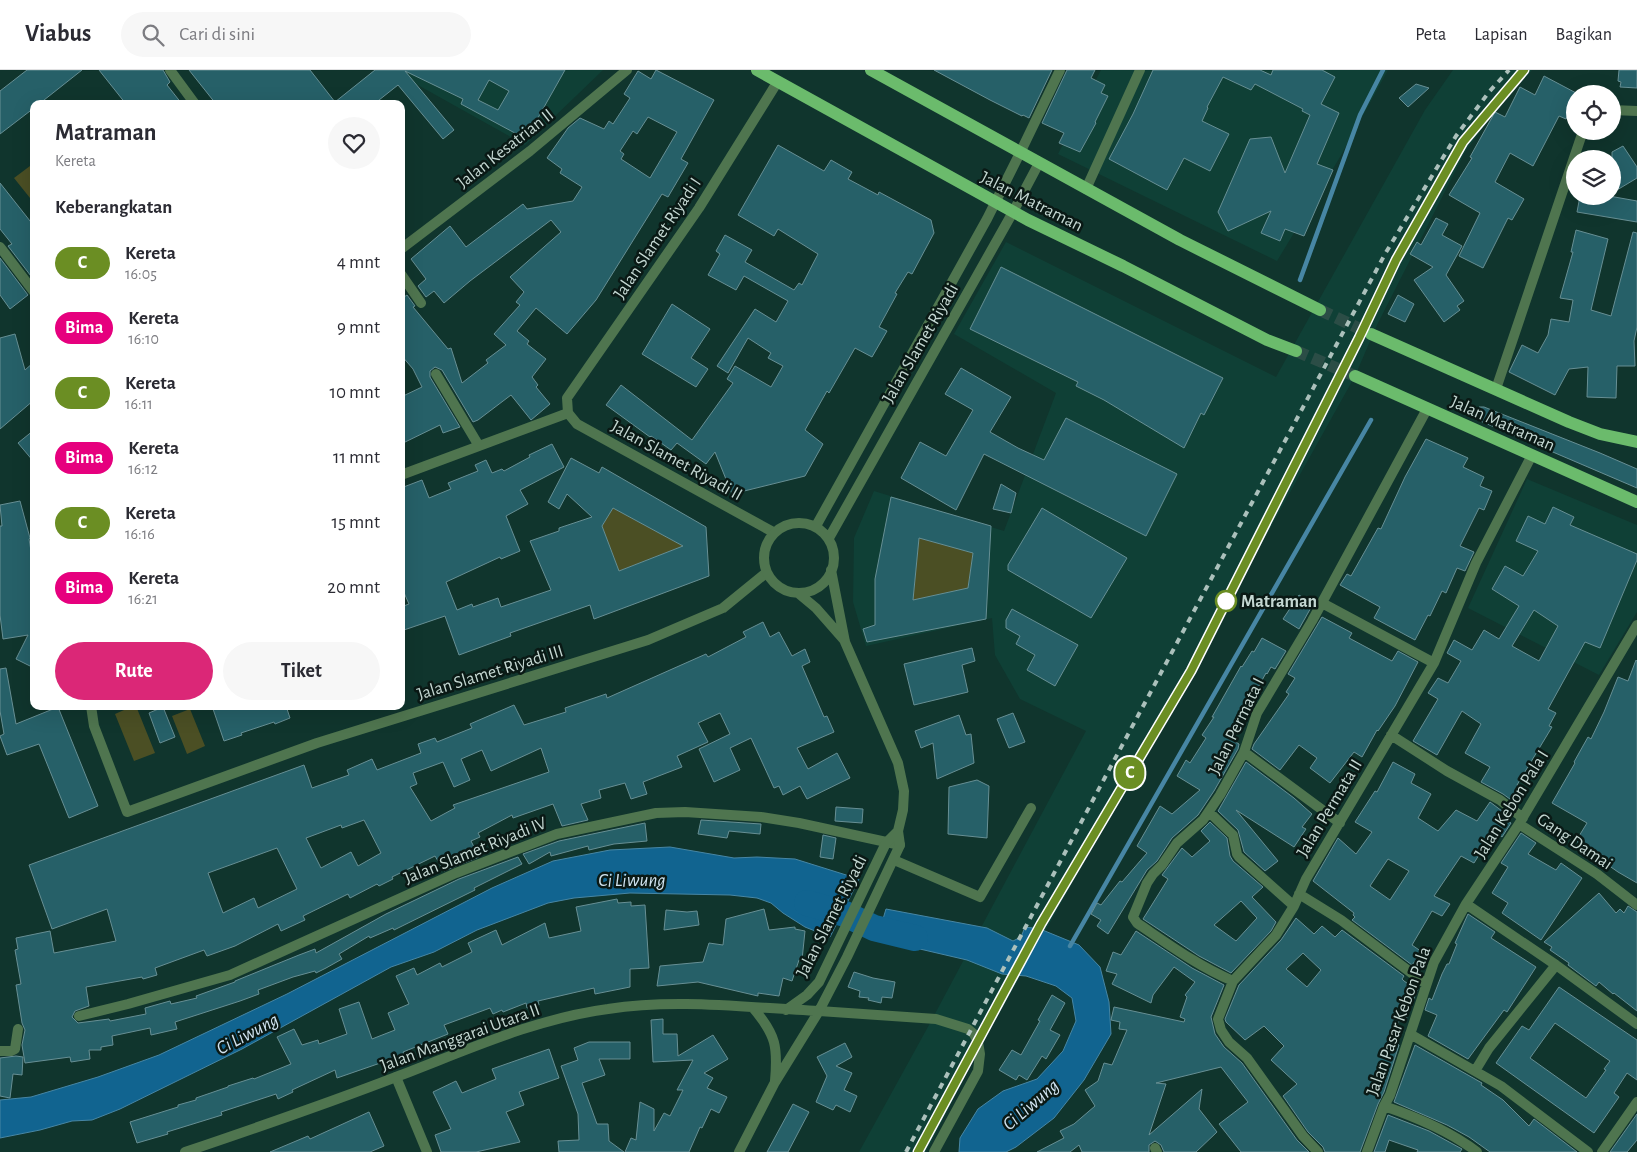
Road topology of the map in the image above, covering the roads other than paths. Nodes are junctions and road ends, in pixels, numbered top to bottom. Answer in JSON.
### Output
{"nodes":[{"id":1,"x":170,"y":70,"type":"edge"},
{"id":2,"x":627,"y":70,"type":"edge"},
{"id":3,"x":757,"y":70,"type":"edge"},
{"id":4,"x":871,"y":70,"type":"edge"},
{"id":5,"x":1060,"y":70,"type":"edge"},
{"id":6,"x":1140,"y":70,"type":"edge"},
{"id":7,"x":778,"y":81,"type":"junction"},
{"id":8,"x":192,"y":100,"type":"edge"},
{"id":9,"x":1621,"y":110,"type":"edge"},
{"id":10,"x":1637,"y":111,"type":"edge"},
{"id":11,"x":1580,"y":140,"type":"edge"},
{"id":12,"x":1020,"y":152,"type":"junction"},
{"id":13,"x":1039,"y":163,"type":"junction"},
{"id":14,"x":1086,"y":189,"type":"junction"},
{"id":15,"x":995,"y":203,"type":"junction"},
{"id":16,"x":1013,"y":212,"type":"junction"},
{"id":17,"x":405,"y":246,"type":"edge"},
{"id":18,"x":0,"y":247,"type":"edge"},
{"id":19,"x":405,"y":280,"type":"edge"},
{"id":20,"x":30,"y":287,"type":"edge"},
{"id":21,"x":421,"y":303,"type":"dead end"},
{"id":22,"x":1320,"y":310,"type":"tunnel mouth"},
{"id":23,"x":1370,"y":334,"type":"tunnel mouth"},
{"id":24,"x":1296,"y":351,"type":"tunnel mouth"},
{"id":25,"x":436,"y":374,"type":"dead end"},
{"id":26,"x":1355,"y":376,"type":"tunnel mouth"},
{"id":27,"x":1496,"y":389,"type":"junction"},
{"id":28,"x":1427,"y":409,"type":"junction"},
{"id":29,"x":568,"y":412,"type":"junction"},
{"id":30,"x":1637,"y":442,"type":"edge"},
{"id":31,"x":479,"y":446,"type":"junction"},
{"id":32,"x":1532,"y":455,"type":"junction"},
{"id":33,"x":405,"y":474,"type":"edge"},
{"id":34,"x":1637,"y":502,"type":"edge"},
{"id":35,"x":816,"y":526,"type":"junction"},
{"id":36,"x":773,"y":532,"type":"junction"},
{"id":37,"x":829,"y":538,"type":"junction"},
{"id":38,"x":832,"y":570,"type":"junction"},
{"id":39,"x":766,"y":573,"type":"junction"},
{"id":40,"x":798,"y":592,"type":"junction"},
{"id":41,"x":1322,"y":603,"type":"junction"},
{"id":42,"x":1637,"y":625,"type":"edge"},
{"id":43,"x":845,"y":642,"type":"junction"},
{"id":44,"x":1434,"y":662,"type":"junction"},
{"id":45,"x":92,"y":710,"type":"edge"},
{"id":46,"x":1391,"y":735,"type":"junction"},
{"id":47,"x":1244,"y":752,"type":"junction"},
{"id":48,"x":1031,"y":808,"type":"dead end"},
{"id":49,"x":1209,"y":812,"type":"junction"},
{"id":50,"x":1521,"y":821,"type":"junction"},
{"id":51,"x":1340,"y":823,"type":"junction"},
{"id":52,"x":898,"y":831,"type":"junction"},
{"id":53,"x":886,"y":843,"type":"junction"},
{"id":54,"x":900,"y":845,"type":"junction"},
{"id":55,"x":894,"y":860,"type":"junction"},
{"id":56,"x":1299,"y":894,"type":"junction"},
{"id":57,"x":1466,"y":904,"type":"junction"},
{"id":58,"x":1637,"y":905,"type":"edge"},
{"id":59,"x":1294,"y":906,"type":"junction"},
{"id":60,"x":1556,"y":965,"type":"junction"},
{"id":61,"x":1233,"y":981,"type":"junction"},
{"id":62,"x":1426,"y":984,"type":"junction"},
{"id":63,"x":754,"y":1008,"type":"junction"},
{"id":64,"x":786,"y":1010,"type":"junction"},
{"id":65,"x":819,"y":1011,"type":"junction"},
{"id":66,"x":79,"y":1016,"type":"dead end"},
{"id":67,"x":1637,"y":1024,"type":"edge"},
{"id":68,"x":18,"y":1029,"type":"dead end"},
{"id":69,"x":1410,"y":1034,"type":"junction"},
{"id":70,"x":0,"y":1050,"type":"edge"},
{"id":71,"x":1474,"y":1071,"type":"junction"},
{"id":72,"x":396,"y":1077,"type":"junction"},
{"id":73,"x":774,"y":1084,"type":"junction"},
{"id":74,"x":1637,"y":1102,"type":"edge"},
{"id":75,"x":1384,"y":1106,"type":"junction"},
{"id":76,"x":185,"y":1152,"type":"edge"},
{"id":77,"x":427,"y":1152,"type":"edge"},
{"id":78,"x":739,"y":1152,"type":"edge"},
{"id":79,"x":934,"y":1152,"type":"edge"},
{"id":80,"x":1318,"y":1152,"type":"edge"},
{"id":81,"x":1367,"y":1152,"type":"edge"},
{"id":82,"x":1477,"y":1152,"type":"edge"},
{"id":83,"x":1588,"y":1152,"type":"edge"},
{"id":84,"x":1602,"y":1152,"type":"edge"}],
"edges":[{"from":1,"to":8,"type":"street"},
{"from":2,"to":17,"type":"street","name":"Jalan Kesatrian II"},
{"from":3,"to":7,"type":"main road","name":"Jalan Matraman"},
{"from":4,"to":12,"type":"main road","name":"Jalan Matraman"},
{"from":5,"to":12,"type":"street","name":"Jalan Slamet Riyadi"},
{"from":6,"to":14,"type":"street"},
{"from":7,"to":15,"type":"main road","name":"Jalan Matraman"},
{"from":7,"to":29,"type":"street","name":"Jalan Slamet Riyadi I"},
{"from":9,"to":10,"type":"street"},
{"from":11,"to":27,"type":"street"},
{"from":12,"to":13,"type":"main road","name":"Jalan Matraman"},
{"from":12,"to":15,"type":"street","name":"Jalan Slamet Riyadi"},
{"from":13,"to":14,"type":"main road","name":"Jalan Matraman"},
{"from":13,"to":16,"type":"street","name":"Jalan Slamet Riyadi"},
{"from":14,"to":22,"type":"main road","name":"Jalan Matraman"},
{"from":15,"to":16,"type":"main road","name":"Jalan Matraman"},
{"from":15,"to":35,"type":"street","name":"Jalan Slamet Riyadi"},
{"from":16,"to":24,"type":"main road","name":"Jalan Matraman"},
{"from":16,"to":37,"type":"street","name":"Jalan Slamet Riyadi"},
{"from":18,"to":20,"type":"street"},
{"from":19,"to":21,"type":"street"},
{"from":23,"to":27,"type":"main road","name":"Jalan Matraman"},
{"from":25,"to":31,"type":"street"},
{"from":26,"to":28,"type":"main road","name":"Jalan Matraman"},
{"from":27,"to":30,"type":"main road","name":"Jalan Matraman"},
{"from":28,"to":32,"type":"main road","name":"Jalan Matraman"},
{"from":28,"to":41,"type":"street","name":"Jalan Permata I"},
{"from":29,"to":31,"type":"street"},
{"from":29,"to":36,"type":"street","name":"Jalan Slamet Riyadi II"},
{"from":31,"to":33,"type":"street"},
{"from":32,"to":34,"type":"main road","name":"Jalan Matraman"},
{"from":32,"to":44,"type":"street","name":"Jalan Permata II"},
{"from":35,"to":36,"type":"street"},
{"from":35,"to":37,"type":"street"},
{"from":36,"to":39,"type":"street"},
{"from":37,"to":38,"type":"street"},
{"from":38,"to":40,"type":"street"},
{"from":38,"to":43,"type":"street","name":"Jalan Slamet Riyadi"},
{"from":39,"to":40,"type":"street"},
{"from":39,"to":45,"type":"street","name":"Jalan Slamet Riyadi III"},
{"from":40,"to":43,"type":"street","name":"Jalan Slamet Riyadi"},
{"from":41,"to":44,"type":"street"},
{"from":41,"to":47,"type":"street","name":"Jalan Permata I"},
{"from":42,"to":50,"type":"street","name":"Jalan Kebon Pala I"},
{"from":43,"to":52,"type":"street","name":"Jalan Slamet Riyadi"},
{"from":44,"to":46,"type":"street","name":"Jalan Permata II"},
{"from":46,"to":50,"type":"street","name":"Gang Damai"},
{"from":46,"to":51,"type":"street","name":"Jalan Permata II"},
{"from":47,"to":49,"type":"street","name":"Jalan Permata I"},
{"from":47,"to":51,"type":"street"},
{"from":48,"to":55,"type":"street"},
{"from":49,"to":59,"type":"street"},
{"from":49,"to":61,"type":"street","name":"Jalan Permata I"},
{"from":50,"to":57,"type":"street","name":"Jalan Kebon Pala I"},
{"from":50,"to":58,"type":"street","name":"Gang Damai"},
{"from":51,"to":56,"type":"street","name":"Jalan Permata II"},
{"from":52,"to":53,"type":"street","name":"Jalan Slamet Riyadi"},
{"from":52,"to":54,"type":"street","name":"Jalan Slamet Riyadi"},
{"from":53,"to":54,"type":"street","name":"Jalan Slamet Riyadi IV"},
{"from":53,"to":64,"type":"street","name":"Jalan Slamet Riyadi"},
{"from":53,"to":66,"type":"street","name":"Jalan Slamet Riyadi IV"},
{"from":54,"to":55,"type":"street","name":"Jalan Slamet Riyadi"},
{"from":55,"to":65,"type":"street","name":"Jalan Slamet Riyadi"},
{"from":56,"to":59,"type":"street","name":"Jalan Permata II"},
{"from":56,"to":62,"type":"street"},
{"from":57,"to":60,"type":"street"},
{"from":57,"to":62,"type":"street","name":"Jalan Pasar Kebon Pala"},
{"from":59,"to":61,"type":"street","name":"Jalan Permata II"},
{"from":60,"to":67,"type":"street"},
{"from":60,"to":71,"type":"street"},
{"from":61,"to":80,"type":"street","name":"Jalan Permata II"},
{"from":62,"to":69,"type":"street","name":"Jalan Pasar Kebon Pala"},
{"from":63,"to":64,"type":"street","name":"Jalan Manggarai Utara II"},
{"from":63,"to":72,"type":"street","name":"Jalan Manggarai Utara II"},
{"from":63,"to":73,"type":"street"},
{"from":64,"to":65,"type":"street","name":"Jalan Manggarai Utara II"},
{"from":65,"to":73,"type":"street","name":"Jalan Slamet Riyadi"},
{"from":65,"to":79,"type":"street","name":"Jalan Manggarai Utara II"},
{"from":68,"to":70,"type":"street"},
{"from":69,"to":71,"type":"street"},
{"from":69,"to":75,"type":"street","name":"Jalan Pasar Kebon Pala"},
{"from":71,"to":83,"type":"street"},
{"from":72,"to":76,"type":"street","name":"Jalan Manggarai Utara II"},
{"from":72,"to":77,"type":"street"},
{"from":73,"to":78,"type":"street","name":"Jalan Slamet Riyadi"},
{"from":74,"to":84,"type":"street"},
{"from":75,"to":81,"type":"street","name":"Jalan Pasar Kebon Pala"},
{"from":75,"to":82,"type":"street"}]}
